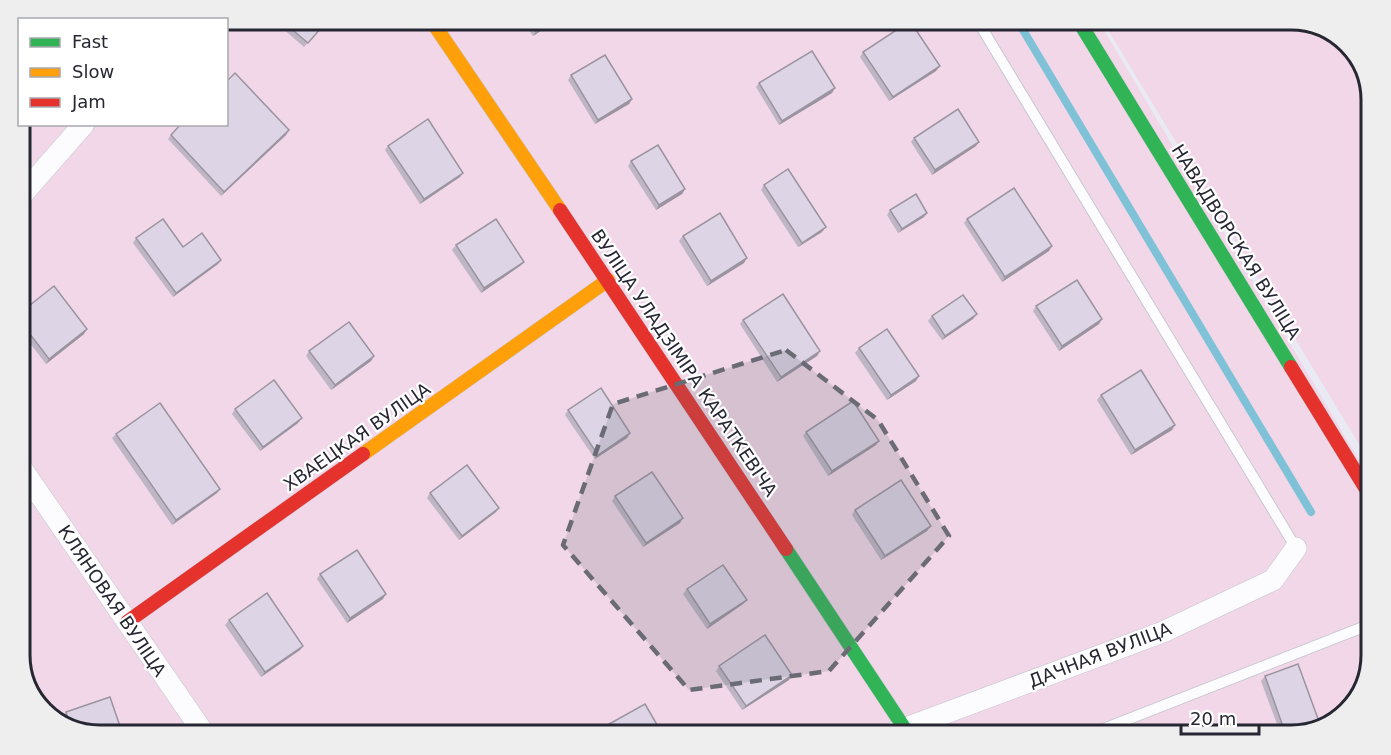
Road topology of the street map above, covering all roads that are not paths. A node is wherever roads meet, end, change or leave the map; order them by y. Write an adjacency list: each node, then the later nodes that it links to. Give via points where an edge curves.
1 (438, 30): 6 (street, ВУЛІЦА УЛАДЗІМІРА КАРАТКЕВІЧА)
2 (983, 30): 9 (lane)
3 (1084, 30): 8 (street, НАВАДВОРСКАЯ ВУЛІЦА)
4 (82, 126): 5 (street)
5 (30, 186)
6 (608, 280): 10 (street, ХВАЕЦКАЯ ВУЛІЦА); 13 (street, ВУЛІЦА УЛАДЗІМІРА КАРАТКЕВІЧА)
7 (30, 481): 10 (street, КЛЯНОВАЯ ВУЛІЦА)
8 (1361, 481)
9 (1296, 548): 14 (street, ДАЧНАЯ ВУЛІЦА, via 1273,580 1163,632)
10 (127, 622): 12 (street, КЛЯНОВАЯ ВУЛІЦА)
11 (1361, 628): 15 (lane)
12 (198, 725)
13 (892, 725)
14 (915, 725)
15 (1113, 725)

